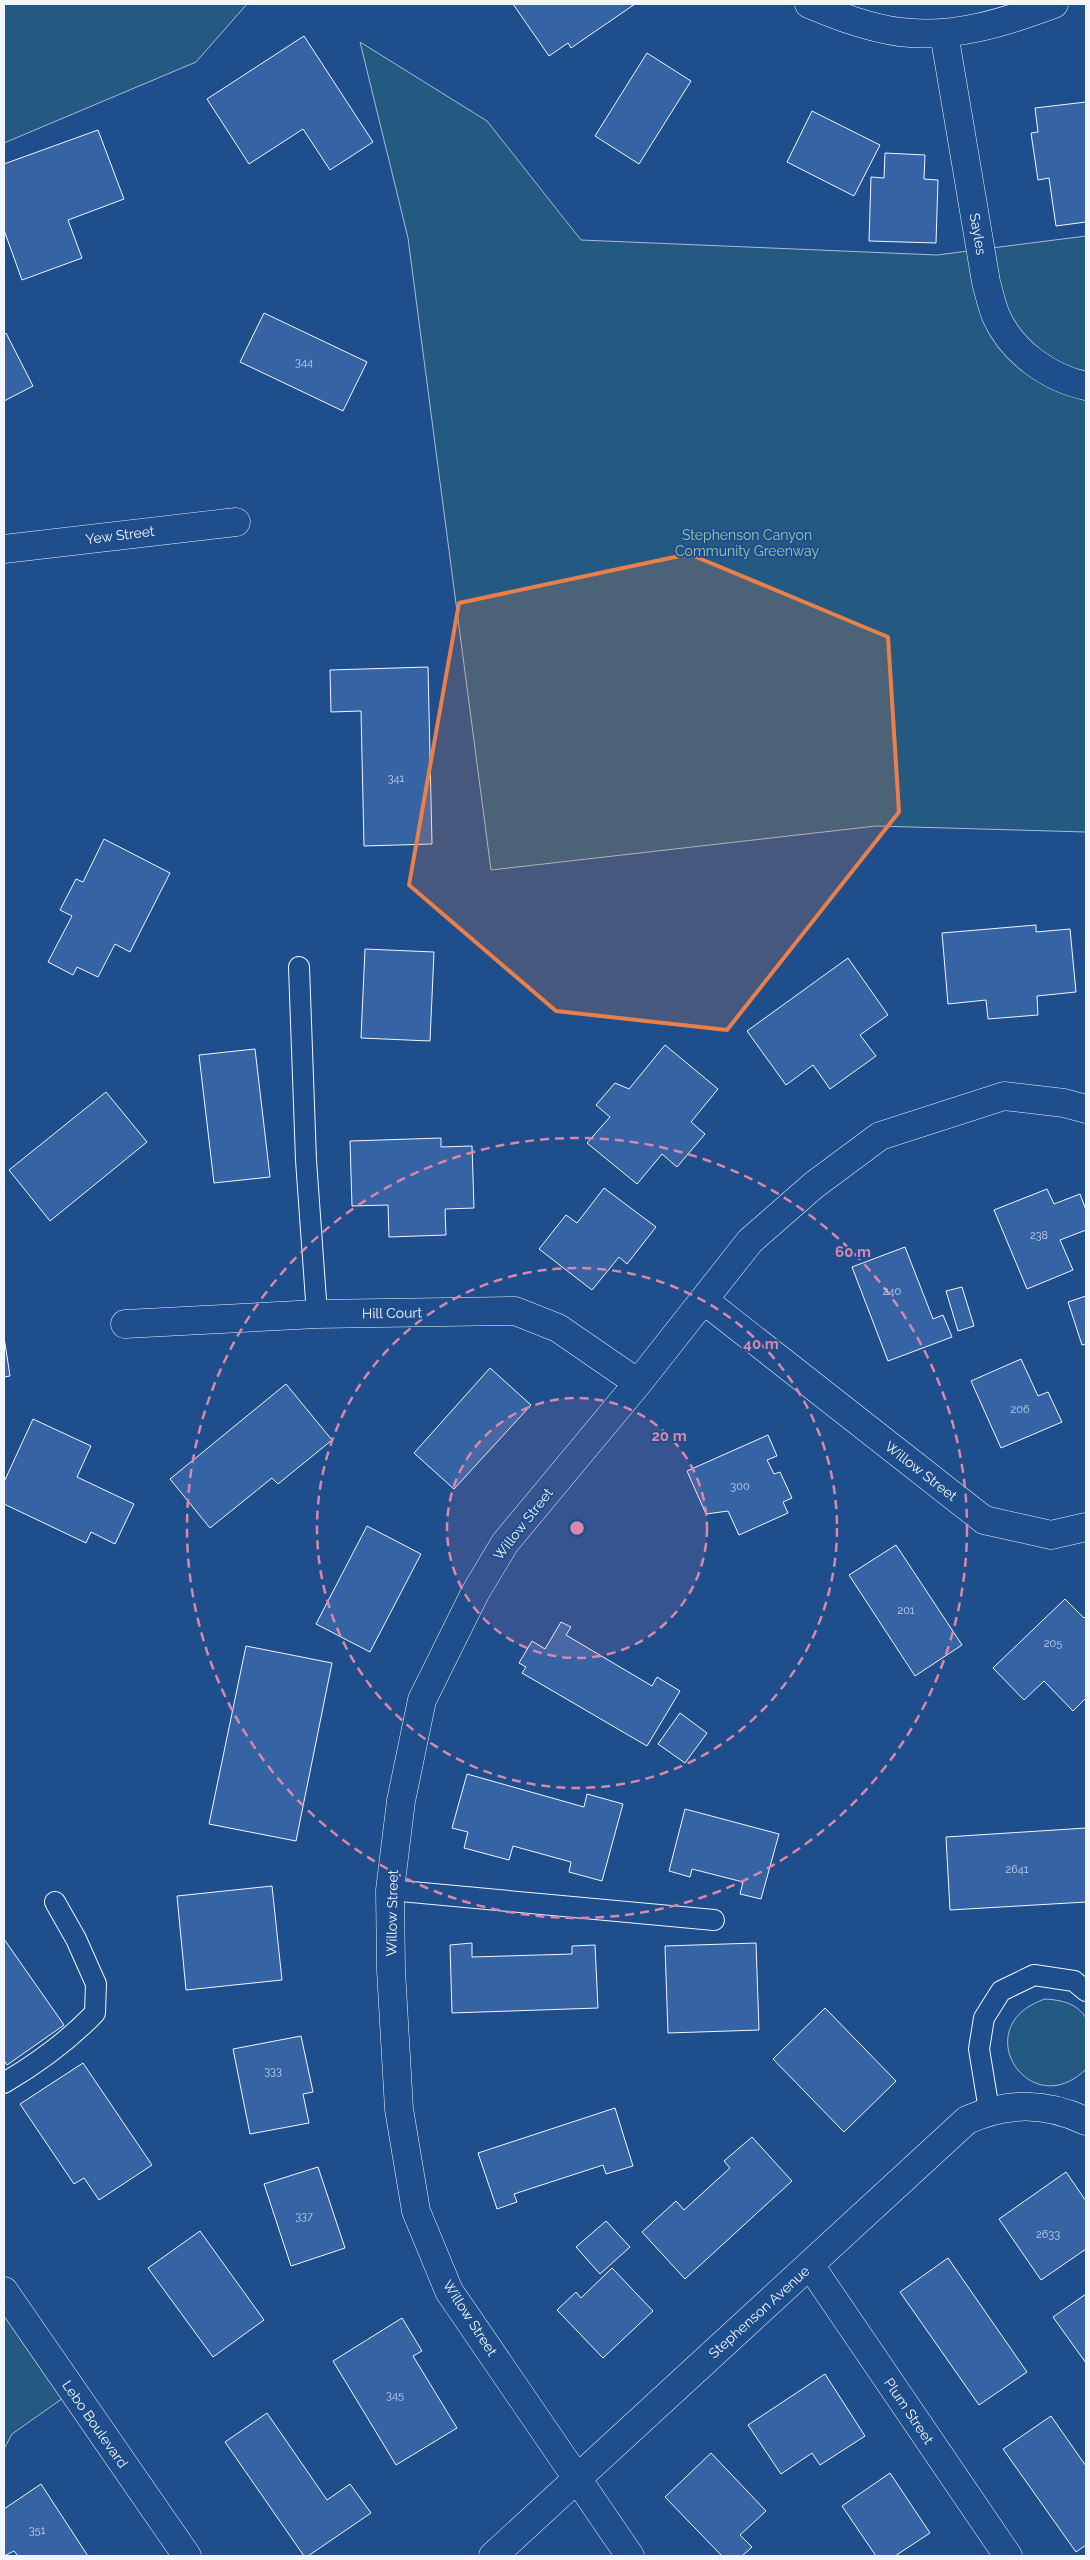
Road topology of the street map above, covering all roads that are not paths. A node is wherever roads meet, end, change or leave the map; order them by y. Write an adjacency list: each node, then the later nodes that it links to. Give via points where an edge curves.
1 (809, 4): 3 (street, via 849,20 901,32)
2 (1054, 4): 3 (street, via 1006,22)
3 (944, 33): 4 (street, Sayles, via 986,282 996,317 1020,353 1067,382)
4 (1086, 386)
5 (236, 522): 6 (street, Yew Street)
6 (4, 548)
7 (299, 967): 10 (lane, via 306,1160)
8 (1086, 1109): 9 (street, Willow Street, via 1064,1102 1004,1096 880,1136 814,1185 750,1241)
9 (705, 1302): 12 (street, Willow Street); 13 (street, Willow Street, via 984,1520 1052,1535)
10 (317, 1314): 11 (street, Hill Court); 12 (street, Hill Court, via 515,1311 558,1328)
11 (125, 1324)
12 (638, 1383): 14 (street, Willow Street, via 505,1543 475,1593 422,1700 400,1801)
13 (1086, 1527)
14 (390, 1890): 16 (lane); 23 (street, Willow Street, via 391,1970 400,2109 416,2210 449,2291)
15 (55, 1902): 18 (lane, via 96,1984 95,2014 67,2040)
16 (714, 1920)
17 (1086, 1991): 19 (lane, via 1074,1981 1034,1975 1001,1991 984,2018 979,2049)
18 (4, 2083)
19 (989, 2110): 20 (street, Stephenson Avenue, via 1043,2107); 21 (street, Stephenson Avenue, via 966,2120)
20 (1086, 2121)
21 (810, 2265): 23 (street, Stephenson Avenue); 27 (street, Plum Street)
22 (4, 2291): 24 (street, Lebo Boulevard)
23 (577, 2477): 25 (street, Stephenson Avenue); 26 (street, Willow Street)
24 (187, 2556)
25 (493, 2556)
26 (630, 2556)
27 (1008, 2556)

